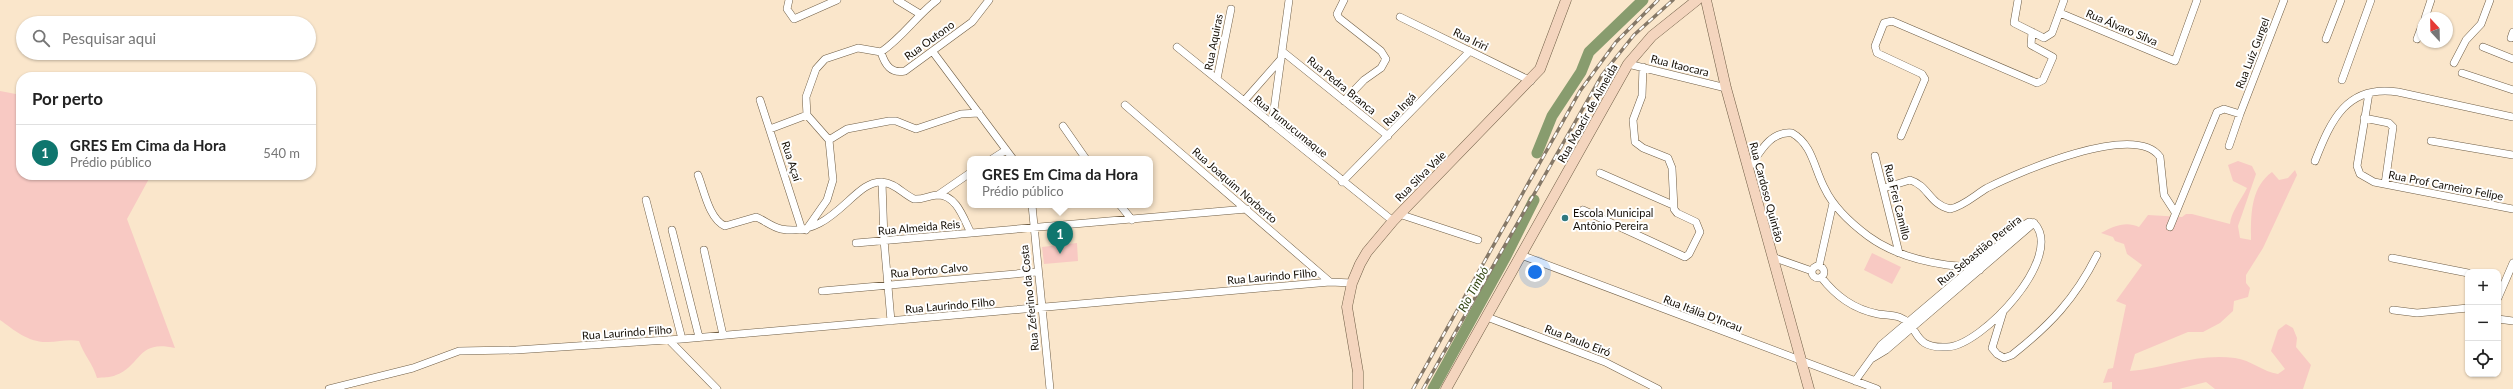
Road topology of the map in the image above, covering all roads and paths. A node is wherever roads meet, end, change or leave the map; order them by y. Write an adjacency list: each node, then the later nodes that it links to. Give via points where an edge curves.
1 (789, 0): 2 (street, via 787,9 794,18)
2 (837, 0)
3 (897, 0): 22 (street)
4 (937, 0): 22 (street)
5 (989, 0): 30 (street, Rua Outono, via 972,22)
6 (1289, 0): 31 (street)
7 (1344, 0): 45 (street, via 1338,11 1338,18 1381,51 1386,63 1364,80)
8 (1566, 0): 39 (street, Rua Silva Vale, via 1546,58)
9 (1697, 0): 34 (street, Rua Moacir de Almeida, via 1652,36)
10 (1706, 0): 40 (street, Rua Cardoso Quintão)
11 (2018, 0): 24 (street, via 2014,23)
12 (2064, 0): 21 (street)
13 (2197, 0): 21 (street, Rua Álvaro Silva, via 2175,61)
14 (2284, 0): 48 (street, Rua Luíz Gurgel)
15 (2341, 0): 25 (street)
16 (2371, 0): 38 (street)
17 (2431, 0): 20 (street)
18 (2490, 0): 33 (street, via 2481,24 2466,40)
19 (1231, 9): 37 (street, Rua Aquiras)
20 (2427, 12)
21 (2060, 13): 24 (street, via 2052,33 2044,38)
22 (920, 14): 29 (street, via 900,38)
23 (1400, 17): 28 (street, Rua Iriri)
24 (2032, 32): 56 (street, via 2032,45 2053,57 2043,80 2037,83 1892,21 1884,23 1875,46 1876,53 1922,74 1925,79)
25 (2326, 39)
26 (1177, 47): 37 (street, Rua Tumucumaque)
27 (2483, 47): 32 (street)
28 (1470, 51): 39 (street, Rua Iriri); 55 (street, Rua Ingá)
29 (881, 52): 30 (street, Rua Outono, via 889,69 900,72 911,68); 49 (street, via 858,48 825,59 819,64 806,97)
30 (933, 52): 47 (street)
31 (1282, 55): 44 (street); 45 (street, Rua Pedra Branca); 52 (street)
32 (2513, 59)
33 (2454, 63)
34 (1628, 64): 35 (street, Rua Itaocara); 97 (street, Rua Moacir de Almeida)
35 (1643, 67): 40 (street, Rua Itaocara); 78 (street, via 1642,96 1633,120 1634,139 1638,146 1670,160)
36 (2462, 73): 41 (street)
37 (1217, 79): 44 (street, Rua Tumucumaque)
38 (2342, 80)
39 (1531, 81): 85 (street, Rua Silva Vale)
40 (1726, 88): 67 (street, Rua Cardoso Quintão)
41 (2513, 90)
42 (2369, 93): 50 (street, via 2388,90); 51 (street); 66 (street, via 2353,100 2338,113 2331,122)
43 (760, 100): 54 (street, Rua Açaí)
44 (1244, 101): 52 (street, Rua Tumucumaque)
45 (1344, 101): 55 (street, Rua Pedra Branca)
46 (1125, 106): 81 (street, Rua Joaquim Norberto)
47 (979, 113): 57 (street, via 961,114 916,129 889,121 848,129); 60 (street)
48 (2240, 114): 59 (street, Rua Luíz Gurgel); 84 (street, via 2224,109 2217,112)
49 (807, 115): 54 (street); 57 (street)
50 (2513, 117)
51 (2364, 118): 73 (street, Rua Prof Carneiro Felipe, via 2357,166 2360,174 2374,182); 73 (street, via 2389,123 2393,127)
52 (1272, 124): 72 (street, Rua Tumucumaque)
53 (1063, 126): 64 (street)
54 (770, 129): 90 (street, Rua Açaí)
55 (1388, 136): 72 (street, Rua Ingá)
56 (1901, 136)
57 (829, 140): 90 (street, via 833,167 832,191)
58 (2431, 141): 61 (street)
59 (2229, 146)
60 (1006, 150): 62 (street); 63 (street)
61 (2513, 154)
62 (997, 156)
63 (1011, 156)
64 (1084, 156)
65 (1875, 156): 74 (street, Rua Frei Camillo)
66 (2316, 161)
67 (1749, 168): 77 (street, via 1772,138 1779,134 1792,133 1801,139 1808,149); 99 (street, Rua Cardoso Quintão)
68 (1600, 173): 78 (street)
69 (698, 175): 90 (street, via 710,207 721,224 730,226 756,218 781,229)
70 (967, 175): 75 (street)
71 (882, 182): 75 (street, via 914,199); 90 (street, via 866,187 845,206 815,226); 92 (street)
72 (1342, 182): 85 (street, Rua Tumucumaque)
73 (2385, 184): 82 (street, Rua Prof Carneiro Felipe)
74 (1884, 188): 84 (street, via 1910,180 1924,189 1938,205 1950,209 1961,206 1987,188 2014,175 2051,161 2102,147 2126,144 2157,152 2164,195); 96 (street, Rua Frei Camillo)
75 (938, 194): 91 (street, via 945,195 956,205)
76 (646, 200): 126 (street)
77 (1833, 203): 96 (street, via 1868,236); 102 (street)
78 (1673, 205): 83 (street, via 1677,213 1696,222 1699,227 1700,232 1685,257)
79 (1032, 208): 88 (street, Rua Zeferino da Costa)
80 (1122, 208): 86 (street)
81 (1247, 209): 86 (street, Rua Almeida Reis); 110 (street, Rua Joaquim Norberto)
82 (2513, 209)
83 (1583, 210)
84 (2175, 212): 87 (street)
85 (1396, 218): 93 (street, Rua Tumucumaque); 111 (street, Rua Silva Vale, via 1367,252)
86 (1132, 220): 88 (street, Rua Almeida Reis)
87 (2170, 227)
88 (1033, 228): 91 (street, Rua Almeida Reis); 105 (street, Rua Zeferino da Costa)
89 (672, 230): 125 (street)
90 (804, 230)
91 (971, 233): 92 (street, Rua Almeida Reis)
92 (884, 240): 94 (street, Rua Almeida Reis); 112 (street)
93 (1478, 240)
94 (856, 243)
95 (704, 250): 124 (street)
96 (1899, 253): 103 (street, via 1934,263)
97 (1521, 255): 119 (street, Rua Moacir de Almeida); 128 (street, Rua Itália D'Incau)
98 (2097, 255): 117 (street, via 2080,287 2055,319 2012,356 2004,358 1996,354 1992,348)
99 (1772, 257): 104 (street); 128 (street, Rua Cardoso Quintão)
100 (2392, 258): 106 (street)
101 (2513, 264): 109 (street)
102 (1819, 266): 104 (street, via 1814,267); 107 (street, via 1823,271)
103 (1976, 268): 117 (street, Rua Sebastião Pereira, via 2025,223 2034,223 2040,237 2039,258 2031,275); 123 (street, Rua Sebastião Pereira)
104 (1812, 271): 107 (street, via 1814,277)
105 (1037, 272): 112 (street, Rua Porto Calvo); 115 (street, Rua Zeferino da Costa)
106 (2465, 272)
107 (1821, 276): 123 (street, via 1828,286 1853,306 1864,311 1898,317)
108 (2501, 278): 109 (street)
109 (2506, 279): 114 (street)
110 (1330, 282): 111 (street, Rua Laurindo Filho); 115 (street, Rua Laurindo Filho)
111 (1352, 283): 133 (street, Rua Silva Vale, via 1347,318 1358,372)
112 (888, 284): 113 (street, Rua Porto Calvo); 122 (street)
113 (822, 291)
114 (2501, 291)
115 (1041, 308): 122 (street, Rua Laurindo Filho); 132 (street, Rua Zeferino da Costa)
116 (2465, 308): 118 (street, via 2417,313)
117 (2004, 309): 123 (street, via 1979,334 1949,348 1927,345 1920,341)
118 (2394, 310)
119 (1487, 317): 134 (street, Rua Moacir de Almeida); 135 (street, Rua Paulo Eiró, via 1605,362)
120 (2501, 319): 121 (street)
121 (2513, 320)
122 (891, 321): 124 (street, Rua Laurindo Filho)
123 (1909, 326): 129 (street, Rua Sebastião Pereira, via 1876,350)
124 (723, 335): 125 (street, Rua Laurindo Filho)
125 (699, 337): 126 (street, Rua Laurindo Filho)
126 (682, 338): 127 (street, Rua Laurindo Filho)
127 (669, 340): 130 (street, Rua Laurindo Filho, via 459,351 414,368); 131 (street)
128 (1800, 362): 129 (street, Rua Itália D'Incau); 136 (street, Rua Cardoso Quintão)
129 (1855, 381): 137 (street, Rua Itália D'Incau)
130 (329, 389)
131 (717, 389)
132 (1050, 389)
133 (1358, 389)
134 (1446, 389)
135 (1658, 389)
136 (1809, 389)
137 (1877, 389)

